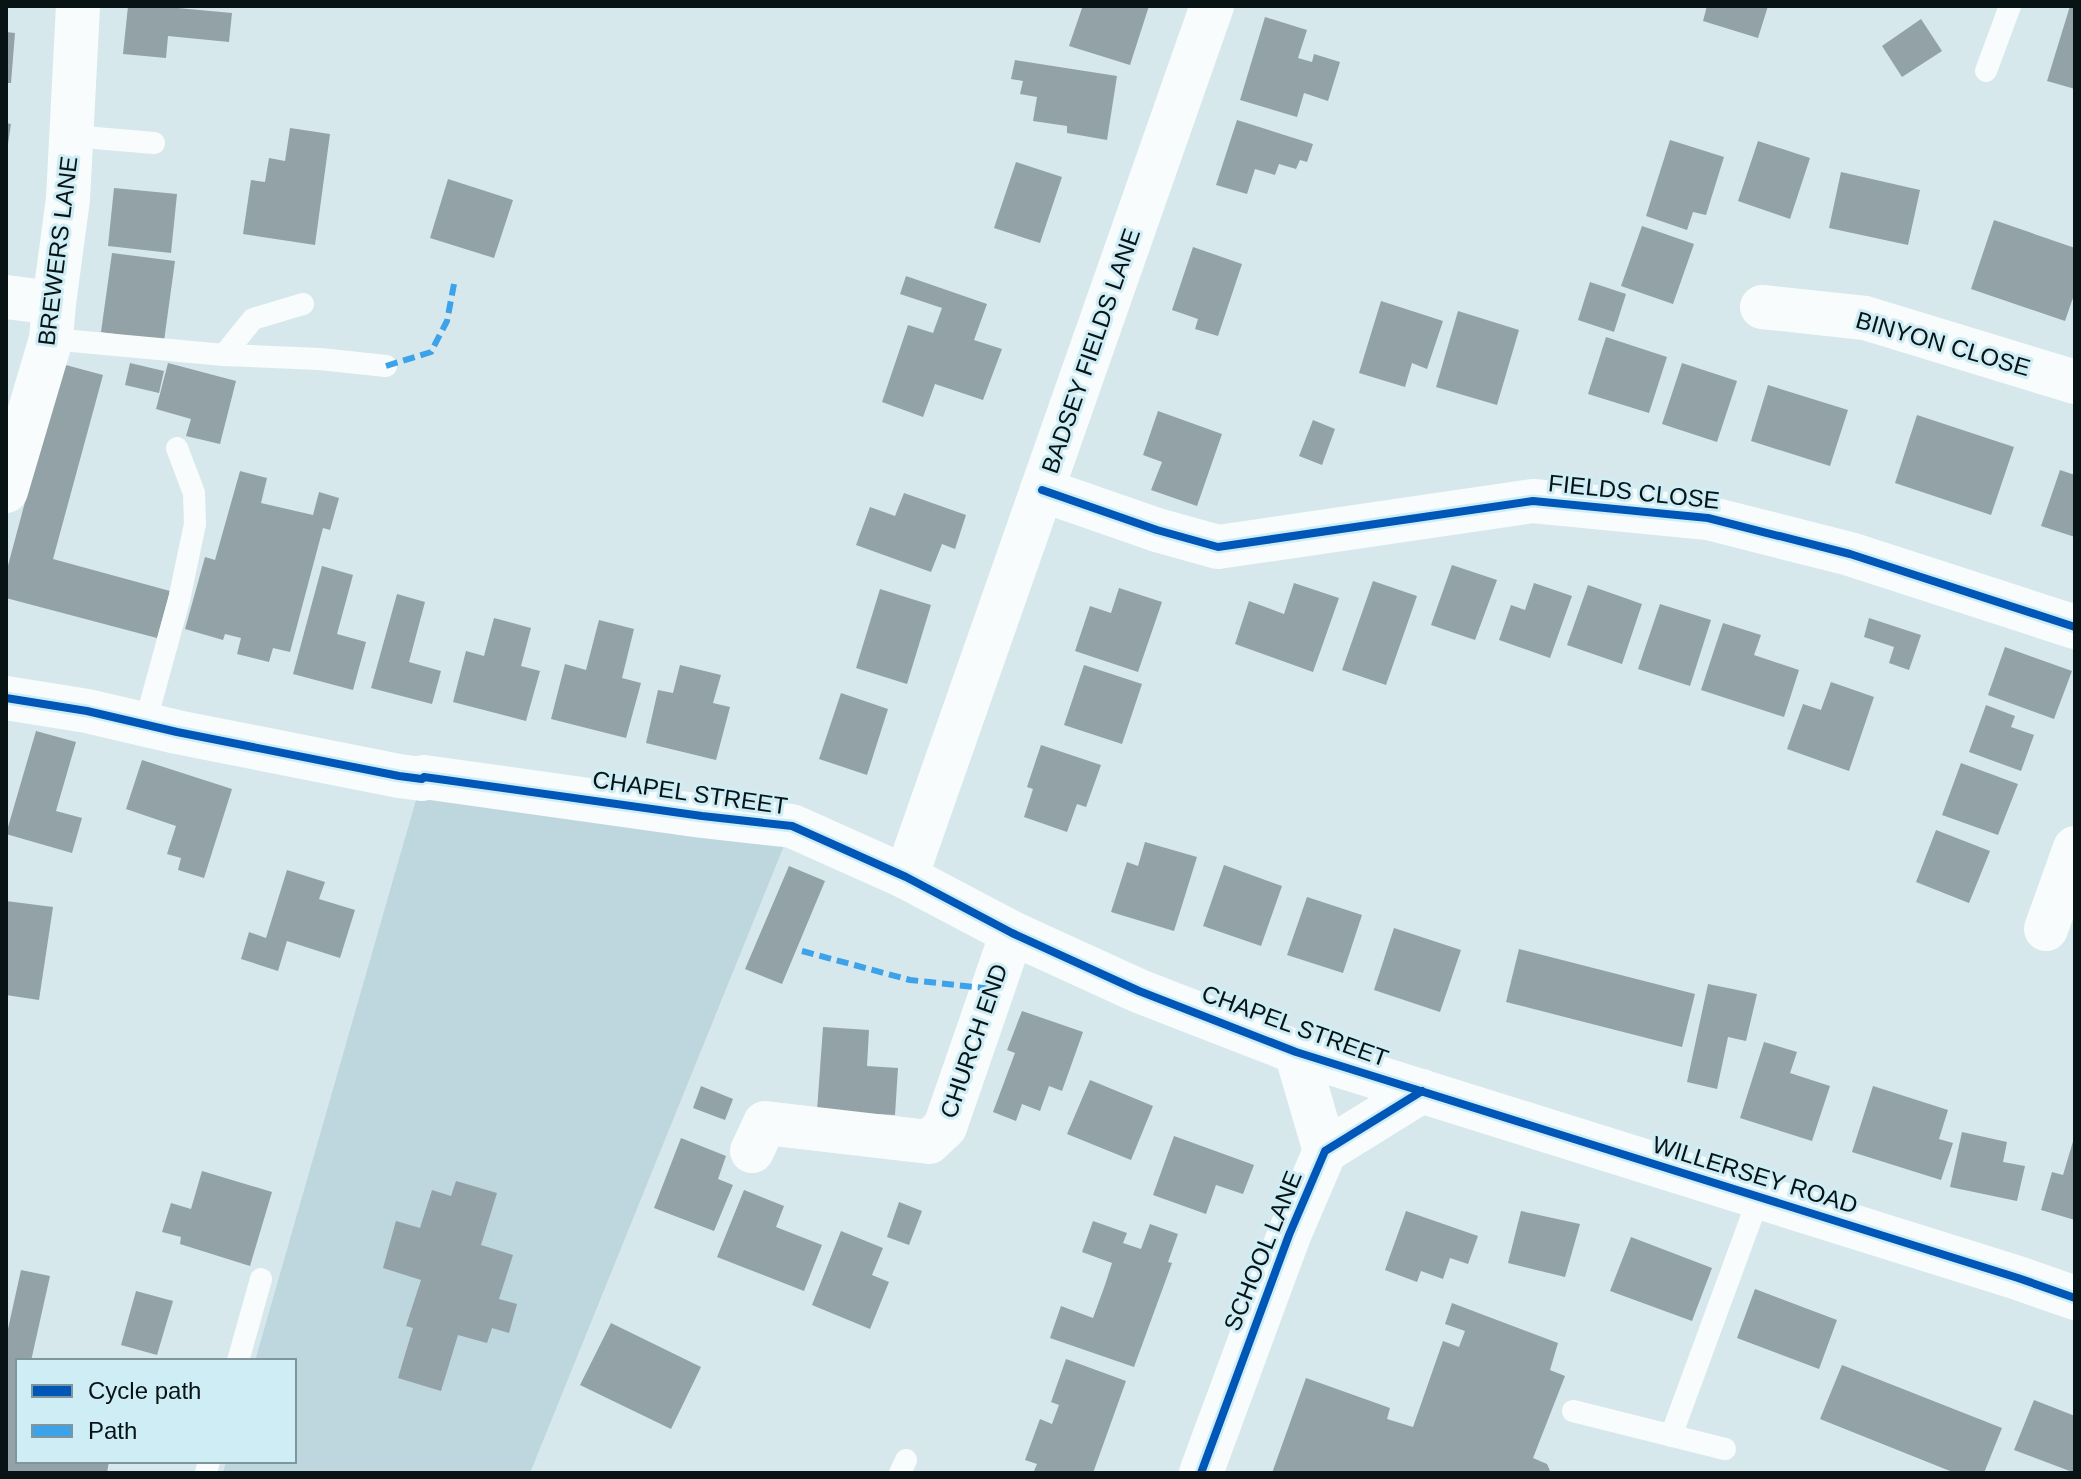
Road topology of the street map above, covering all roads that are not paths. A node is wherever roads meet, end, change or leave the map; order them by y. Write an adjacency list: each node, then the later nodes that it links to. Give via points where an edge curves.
1 (78, 6): 5 (street, BREWERS LANE)
2 (1212, 6): 16 (street, BADSEY FIELDS LANE)
3 (2010, 6): 4 (lane)
4 (1986, 71)
5 (72, 136): 6 (lane); 10 (street, BREWERS LANE)
6 (154, 143)
7 (6, 297): 10 (street)
8 (303, 304): 11 (lane, via 253,319)
9 (1762, 307): 13 (street, BINYON CLOSE, via 1865,318)
10 (52, 321): 11 (lane); 15 (street, BREWERS LANE)
11 (224, 355): 12 (lane)
12 (386, 366)
13 (2075, 382)
14 (177, 448): 19 (lane, via 194,493 195,524)
15 (8, 476)
16 (1042, 490): 17 (street, FIELDS CLOSE, via 1218,547 1533,501 1708,518 1850,554); 21 (street, BADSEY FIELDS LANE)
17 (2075, 627)
18 (6, 698): 19 (street, CHAPEL STREET)
19 (145, 724): 21 (street, CHAPEL STREET, via 399,776 792,826)
20 (2075, 848): 22 (street)
21 (906, 877): 23 (street, CHAPEL STREET)
22 (2046, 929)
23 (1012, 933): 24 (street, CHAPEL STREET, via 1139,991); 26 (street, CHURCH END, via 945,1127 929,1142 765,1123)
24 (1296, 1052): 25 (street, CHAPEL STREET); 27 (street, SCHOOL LANE)
25 (1422, 1091): 27 (street, SCHOOL LANE); 28 (street, WILLERSEY ROAD)
26 (752, 1151)
27 (1325, 1151): 35 (street, SCHOOL LANE)
28 (1759, 1197): 30 (street, WILLERSEY ROAD); 33 (lane)
29 (261, 1279): 31 (lane)
30 (2075, 1298)
31 (239, 1359)
32 (1573, 1411): 33 (lane)
33 (1671, 1436): 34 (lane)
34 (1725, 1449)
35 (1201, 1473)

